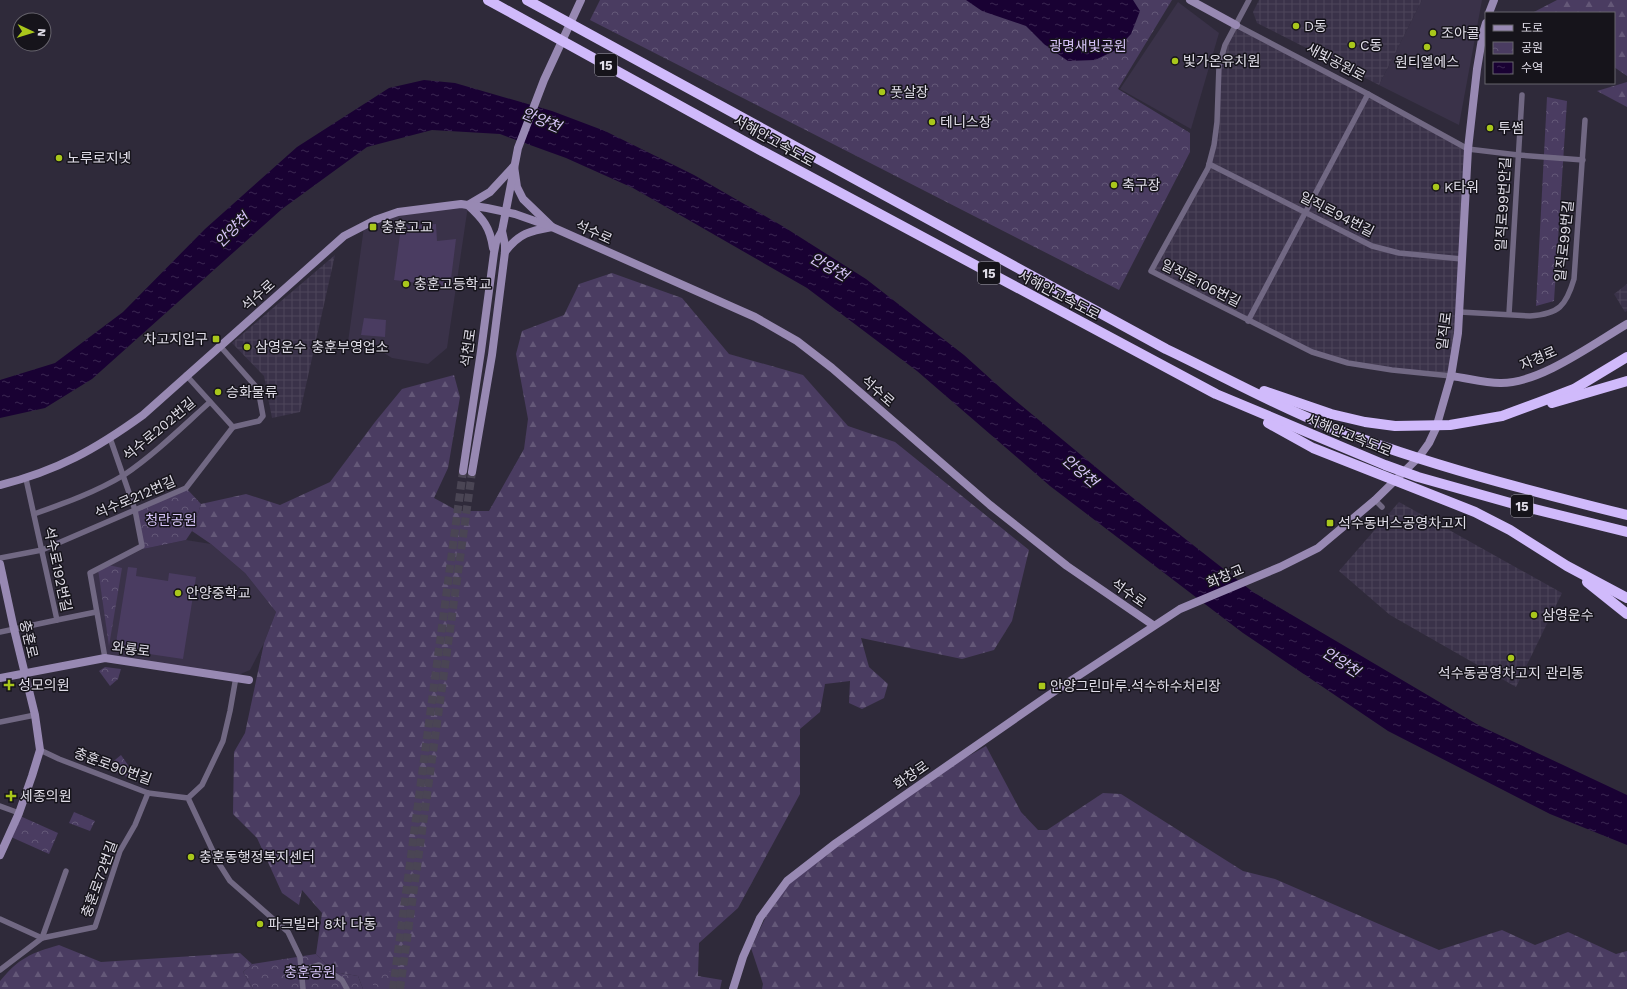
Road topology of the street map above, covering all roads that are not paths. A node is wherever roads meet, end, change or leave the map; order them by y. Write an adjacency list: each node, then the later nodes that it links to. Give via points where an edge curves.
1 (488, 0): 40 (highway, 서해안고속도로 / 15, via 723,130 1216,394)
2 (527, 0): 33 (highway, 서해안고속도로 / 15, via 1166,349)
3 (581, 0): 17 (street, 석천로, via 544,80 518,148)
4 (1190, 0): 8 (street, 새빛공원로)
5 (1248, 0): 8 (street, 일직로106번길)
6 (1494, 0): 7 (street)
7 (1489, 12)
8 (1236, 25): 10 (street, 새빛공원로); 16 (street, 일직로106번길, via 1225,45 1219,66 1217,122)
9 (1485, 26): 13 (street, 일직로, via 1477,69)
10 (1368, 94): 13 (street, 새빛공원로); 20 (street)
11 (1522, 95): 14 (street, 일직로99번안길)
12 (1585, 120): 15 (street, 일직로99번길)
13 (1468, 149): 14 (street); 25 (street, 일직로)
14 (1518, 155): 15 (street); 27 (street, 일직로99번안길)
15 (1583, 160): 27 (street, 일직로99번길, via 1574,279 1570,292 1562,306 1553,311 1535,315)
16 (1209, 164): 20 (street, 일직로94번길); 28 (street, 일직로106번길, via 1151,271)
17 (514, 166): 18 (street, via 490,192); 19 (street, 석천로); 21 (street, via 517,187 523,198)
18 (468, 205): 19 (street, 석수로); 23 (street, via 490,230); 30 (street, 석수로, via 398,212 375,220 344,236)
19 (506, 212): 21 (street, 석수로); 22 (street, 석천로)
20 (1306, 212): 25 (street, 일직로94번길, via 1372,246 1399,253); 28 (street)
21 (552, 227): 24 (street, via 531,230 523,234); 59 (street, 석수로, via 755,317 797,341 832,368 990,505 1067,566)
22 (502, 231): 23 (street, 석천로); 24 (street, 석천로)
23 (494, 252): 24 (street, 석천로, via 467,471 492,355)
24 (505, 252)
25 (1462, 258): 26 (street, 일직로)
26 (1460, 312): 27 (street, 일직로99번길); 34 (street, 일직로)
27 (1509, 314)
28 (1248, 321): 34 (street, 일직로106번길, via 1312,352 1348,363)
29 (1627, 324): 34 (street, 자경로, via 1527,379 1500,383)
30 (220, 346): 32 (street, 석수로); 38 (street, via 258,389 263,416 260,421)
31 (1627, 357): 37 (highway, via 1574,389)
32 (186, 375): 36 (street); 39 (street, 석수로, via 142,415)
33 (1223, 376): 37 (highway, via 1331,414 1365,422 1395,426 1450,425); 48 (highway, 서해안고속도로 / 15, via 1330,426 1396,452 1519,488)
34 (1451, 376): 44 (street, 일직로, via 1429,443 1419,457)
35 (1627, 381): 37 (highway)
36 (210, 402): 38 (street); 41 (street, 석수로202번길, via 160,448)
37 (1502, 416)
38 (233, 427): 46 (street, 석수로212번길, via 186,488)
39 (110, 438): 41 (street, 석수로202번길); 42 (street, 석수로, via 82,455)
40 (1382, 469): 49 (highway, 서해안고속도로 / 15); 53 (highway, via 1411,487 1503,526)
41 (123, 475): 46 (street, 석수로202번길); 47 (street, 석수로202번길, via 88,494)
42 (26, 479): 43 (street, 석수로); 47 (street, 석수로192번길)
43 (0, 485)
44 (1375, 500): 45 (street); 54 (street, 일직로, via 1318,548)
45 (1382, 507)
46 (135, 510): 50 (street, 석수로212번길); 56 (street, 석수로202번길, via 142,546 90,572)
47 (34, 514): 50 (street, 석수로192번길)
48 (1627, 515)
49 (1627, 532)
50 (42, 550): 51 (street, 석수로212번길); 58 (street, 석수로192번길)
51 (0, 558)
52 (0, 564): 60 (street, 충훈로)
53 (1567, 566): 55 (highway); 57 (highway)
54 (1280, 567): 59 (street, 화창교, via 1180,609)
55 (1627, 598)
56 (96, 612): 58 (street); 62 (street, 석수로202번길)
57 (1627, 614)
58 (57, 620): 60 (street, 석수로192번길)
59 (1154, 625): 82 (street, 화창로, via 836,843 787,881 760,918 743,957)
60 (14, 629): 61 (street, 석수로192번길); 63 (street, 충훈로)
61 (0, 632)
62 (105, 658): 63 (street, 와룡로); 64 (street, 와룡로)
63 (24, 673): 65 (street, 와룡로); 67 (street, 충훈로)
64 (236, 677): 66 (street, 와룡로); 71 (street, via 223,741 202,785)
65 (0, 678)
66 (248, 680)
67 (35, 715): 68 (street); 69 (street, 충훈로)
68 (0, 722)
69 (40, 750): 70 (street, 충훈로90번길); 73 (street, 충훈로)
70 (148, 793): 71 (street, 충훈로90번길); 77 (street, 충훈로72번길, via 135,825 120,851 95,927)
71 (188, 798): 79 (street, via 218,862 230,881 288,932 300,957)
72 (0, 806): 73 (street)
73 (19, 813): 74 (street, 충훈로)
74 (0, 855)
75 (66, 871): 77 (street)
76 (0, 919): 77 (street)
77 (42, 938): 78 (street)
78 (0, 970)
79 (302, 970): 80 (street); 81 (street, via 319,965 342,980)
80 (303, 989)
81 (347, 989)
82 (733, 989)

